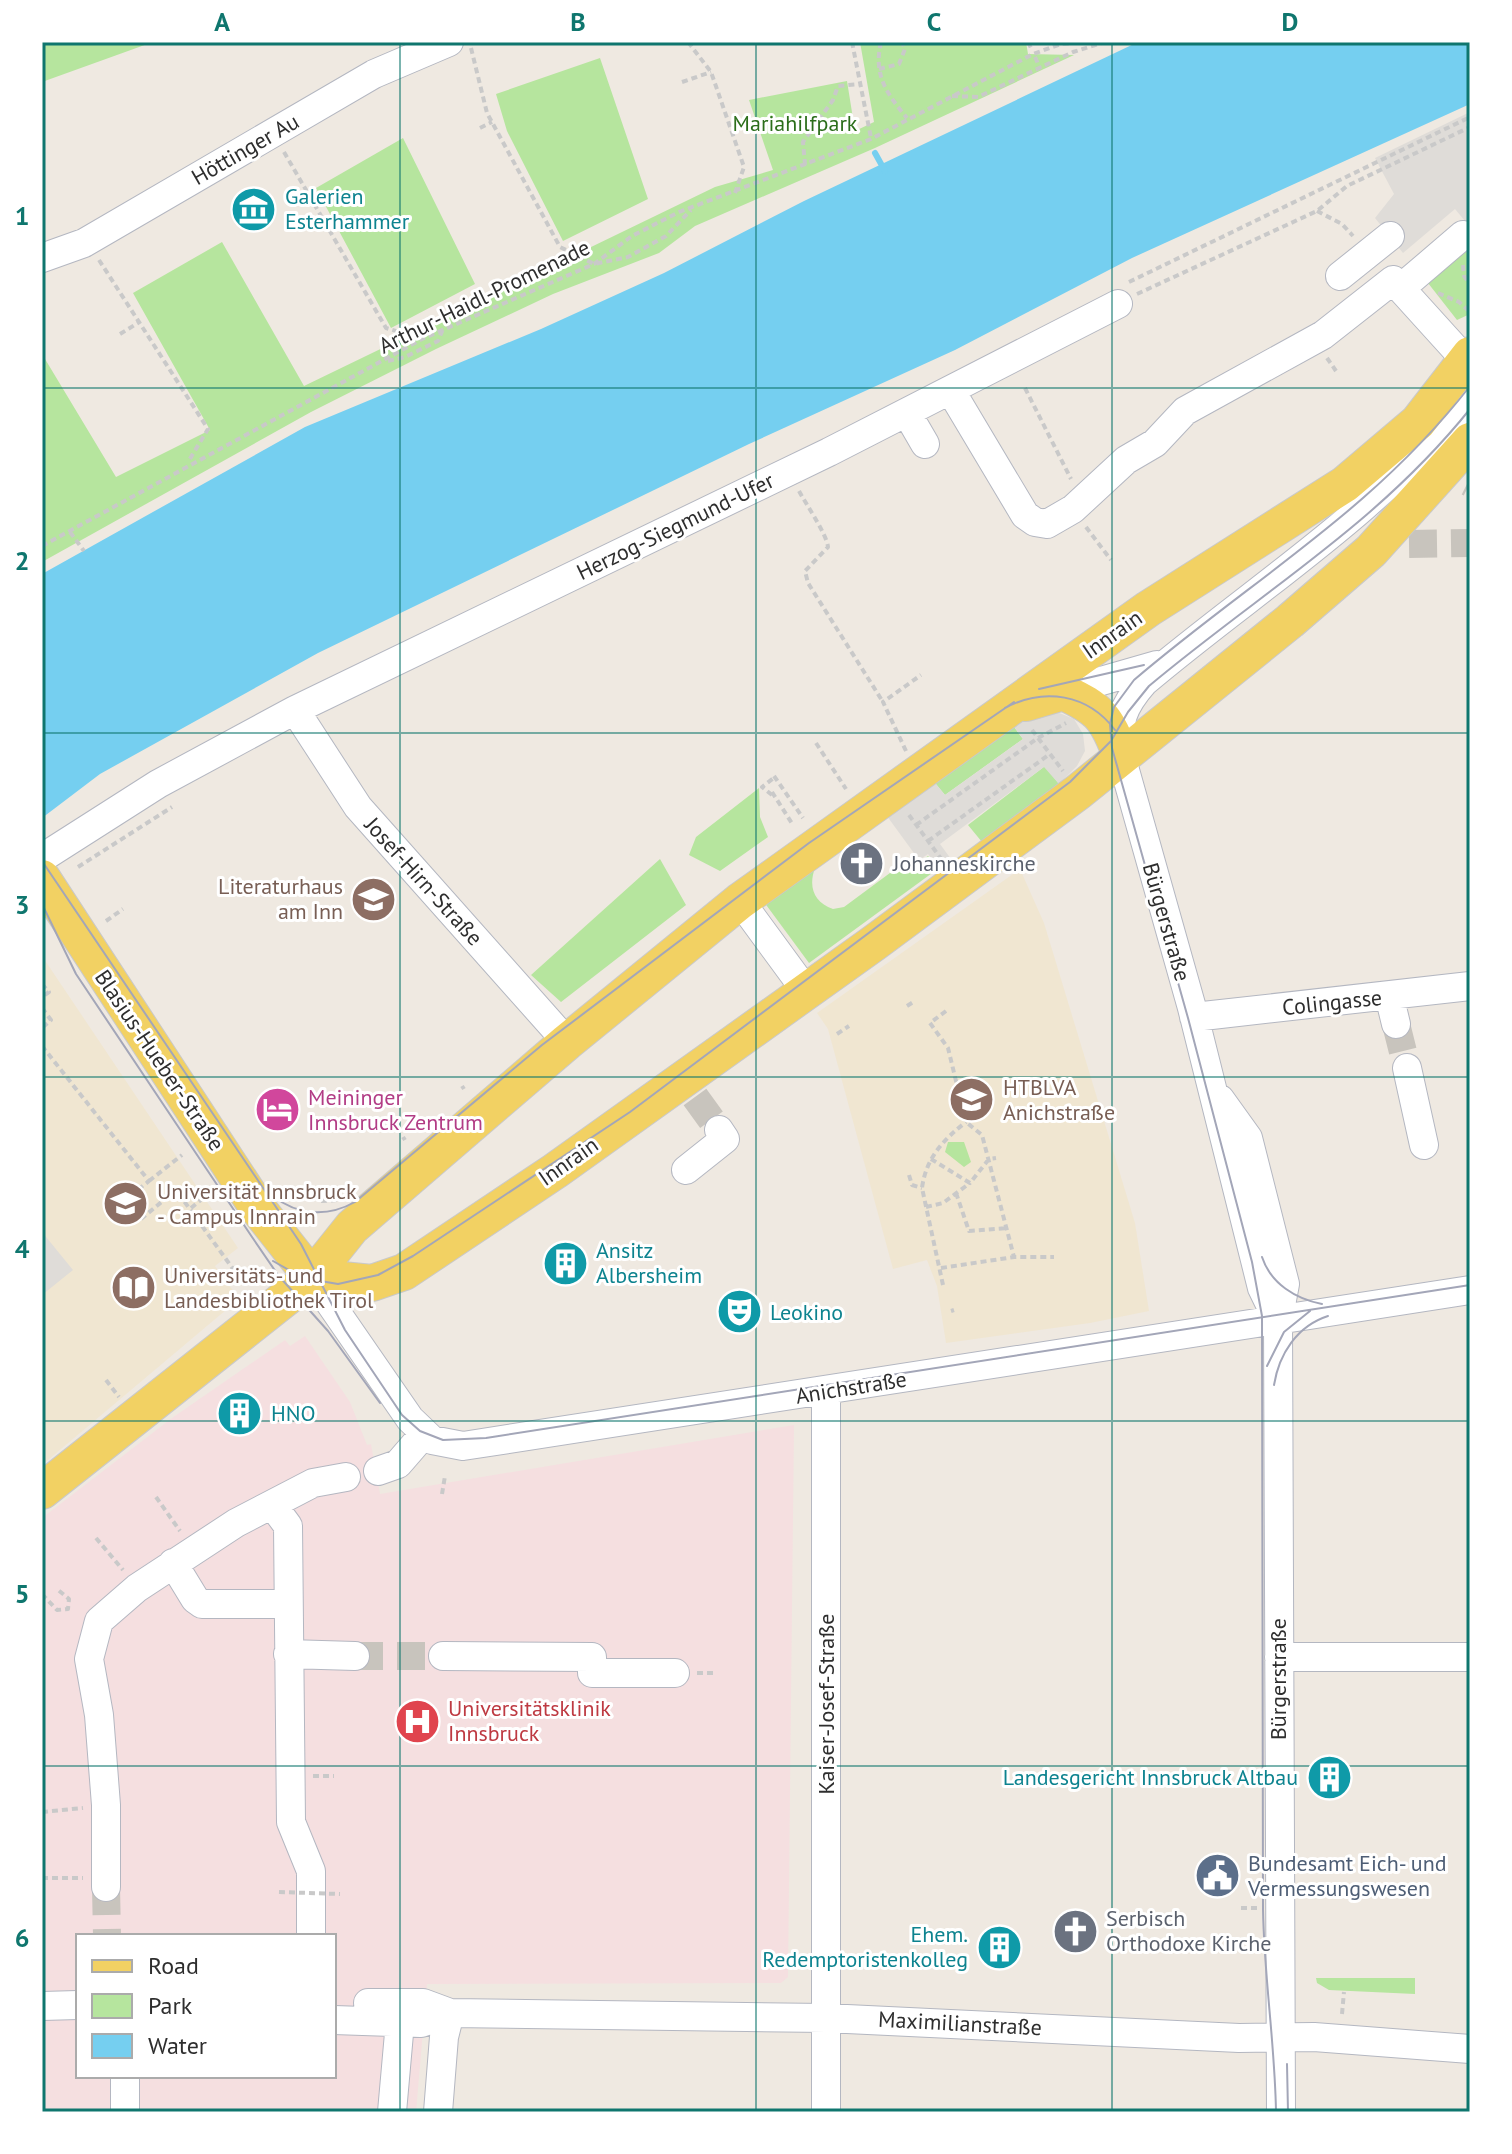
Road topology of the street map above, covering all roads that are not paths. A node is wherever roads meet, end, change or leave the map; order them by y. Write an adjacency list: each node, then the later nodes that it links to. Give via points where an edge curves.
1 (449, 42): 4 (street, Höttinger Au, via 374,74 87,241)
2 (1390, 236): 5 (street)
3 (1466, 246): 6 (street)
4 (42, 258)
5 (1340, 276)
6 (1397, 284): 8 (street); 9 (street, via 1323,335 1185,411 1155,443 1047,524 1029,519)
7 (1118, 304): 9 (street, Herzog-Siegmund-Ufer)
8 (1469, 360): 16 (main road, Innrain, via 1418,422 1345,484 1148,609)
9 (951, 391): 11 (street, Herzog-Siegmund-Ufer)
10 (1470, 397): 14 (street, Bürgerstraße, via 1356,517)
11 (907, 413): 13 (street); 17 (street, Herzog-Siegmund-Ufer)
12 (1470, 441): 18 (main road, Innrain, via 1397,540 1318,611)
13 (925, 444)
14 (1169, 661): 15 (street); 18 (street, Bürgerstraße, via 1126,702)
15 (1068, 705): 16 (main road); 18 (main road, via 1092,705 1110,726)
16 (1015, 706): 21 (main road, Innrain)
17 (295, 710): 19 (street, Herzog-Siegmund-Ufer, via 158,784); 27 (street, Josef-Hirn-Straße, via 358,807)
18 (1121, 756): 23 (main road, Innrain); 25 (street, Bürgerstraße)
19 (42, 858)
20 (42, 878): 32 (main road, Blasius-Hueber-Straße, via 259,1210)
21 (740, 901): 23 (street); 27 (main road, Innrain)
22 (1470, 986): 24 (street, Colingasse)
23 (806, 991): 32 (main road, Innrain, via 688,1088 404,1272 372,1283)
24 (1389, 995): 25 (street, Colingasse); 26 (street)
25 (1194, 1017): 34 (street, Bürgerstraße, via 1262,1288)
26 (1396, 1024)
27 (567, 1042): 32 (main road, Innrain, via 345,1233)
28 (1407, 1068): 30 (street)
29 (719, 1130): 31 (street, via 725,1139)
30 (1424, 1145)
31 (686, 1170)
32 (312, 1277): 36 (street); 39 (main road, Innrain)
33 (1470, 1290): 34 (street, Anichstraße)
34 (1278, 1321): 35 (street, Anichstraße); 46 (street, Bürgerstraße)
35 (826, 1391): 36 (street, Anichstraße, via 473,1445 442,1444); 55 (street, Kaiser-Josef-Straße)
36 (424, 1434): 37 (street, via 398,1464)
37 (378, 1471)
38 (346, 1477): 40 (street, via 313,1483)
39 (42, 1491)
40 (274, 1507): 41 (street); 42 (street, via 288,1526)
41 (183, 1556): 42 (street, via 195,1599 202,1604); 49 (street, via 105,1614 90,1647 106,1805)
42 (288, 1604): 43 (street)
43 (288, 1654): 44 (street); 50 (street, via 291,1822 311,1871)
44 (355, 1656)
45 (443, 1656): 48 (street, via 592,1657 592,1673)
46 (1279, 1657): 47 (street); 58 (street, Bürgerstraße)
47 (1470, 1657)
48 (675, 1673)
49 (94, 1883)
50 (311, 1934)
51 (336, 2002): 54 (street, via 423,2003)
52 (76, 2005): 53 (street)
53 (42, 2006)
54 (450, 2013): 55 (street, Maximilianstraße); 57 (street, via 421,2023); 63 (street)
55 (826, 2018): 58 (street, Maximilianstraße); 64 (street, Kaiser-Josef-Straße)
56 (336, 2020): 57 (street)
57 (400, 2022): 62 (street)
58 (1281, 2038): 59 (street, Maximilianstraße); 65 (street, Bürgerstraße)
59 (1470, 2049)
60 (125, 2078): 61 (street)
61 (125, 2112)
62 (392, 2112)
63 (438, 2112)
64 (826, 2112)
65 (1281, 2112)

